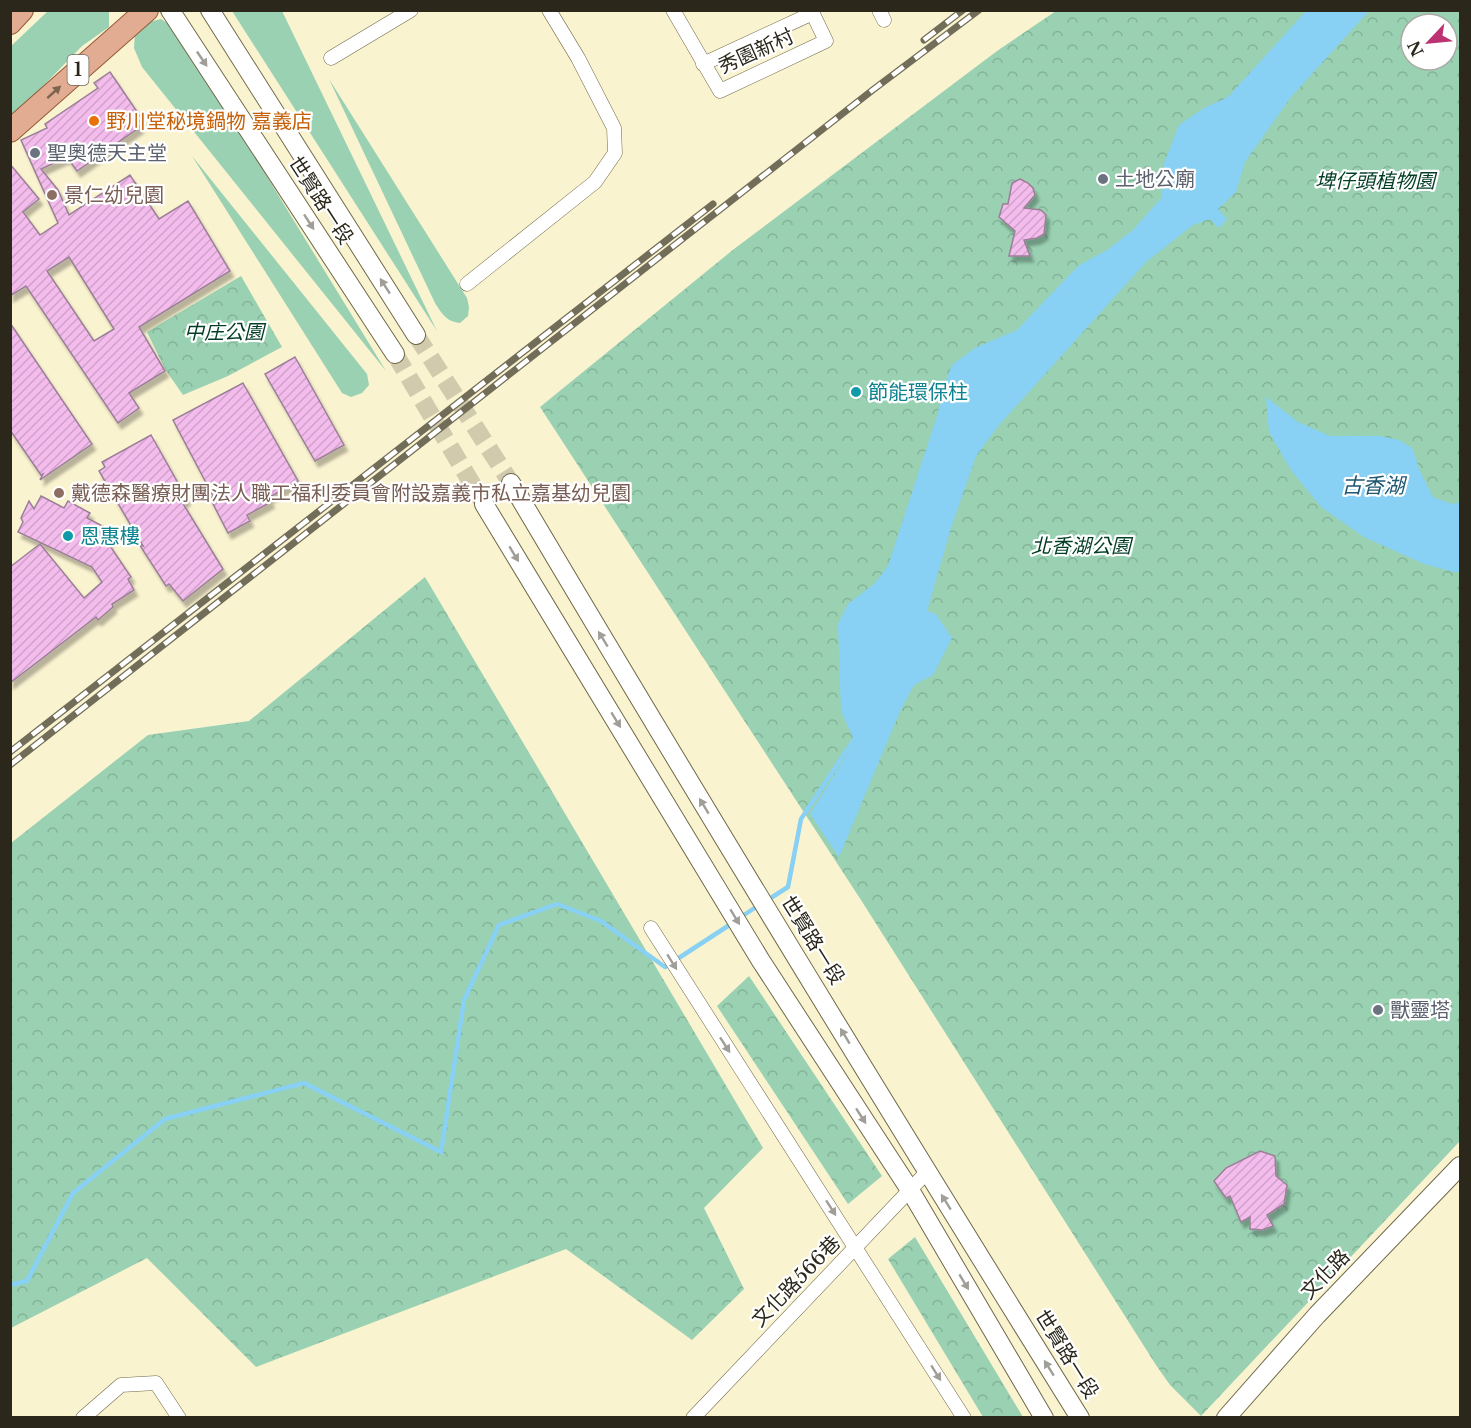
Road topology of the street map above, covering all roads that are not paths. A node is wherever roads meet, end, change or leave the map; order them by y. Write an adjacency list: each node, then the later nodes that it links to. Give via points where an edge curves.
1 (22, 10): 9 (main road)
2 (147, 10): 12 (main road, 1, one-way to 2)
3 (170, 10): 15 (street, 世賢路一段, one-way to 15)
4 (210, 10): 14 (street, 世賢路一段, one-way to 4)
5 (411, 10): 10 (street)
6 (549, 10): 13 (street, via 614,128 615,153 595,182)
7 (673, 10): 11 (street, 秀園新村)
8 (812, 12): 11 (street); 11 (street, 秀園新村, via 826,41 720,91)
9 (10, 23)
10 (331, 58)
11 (703, 64)
12 (10, 131)
13 (467, 284)
14 (416, 335)
15 (395, 354)
16 (511, 483): 20 (street, 世賢路一段, one-way to 16)
17 (484, 504): 21 (street, one-way to 21, via 761,961)
18 (651, 928): 22 (street, one-way to 22)
19 (1461, 1166): 29 (street, 文化路, via 1317,1315)
20 (927, 1172): 21 (street, 文化路566巷); 28 (street, 世賢路一段, one-way to 20)
21 (910, 1190): 22 (street, 文化路566巷); 27 (street, one-way to 27)
22 (856, 1247): 25 (street, 文化路566巷); 26 (street, one-way to 26)
23 (82, 1418): 24 (street, via 121,1385 156,1383)
24 (180, 1418)
25 (693, 1418)
26 (964, 1418)
27 (1044, 1418)
28 (1080, 1418)
29 (1226, 1418)

